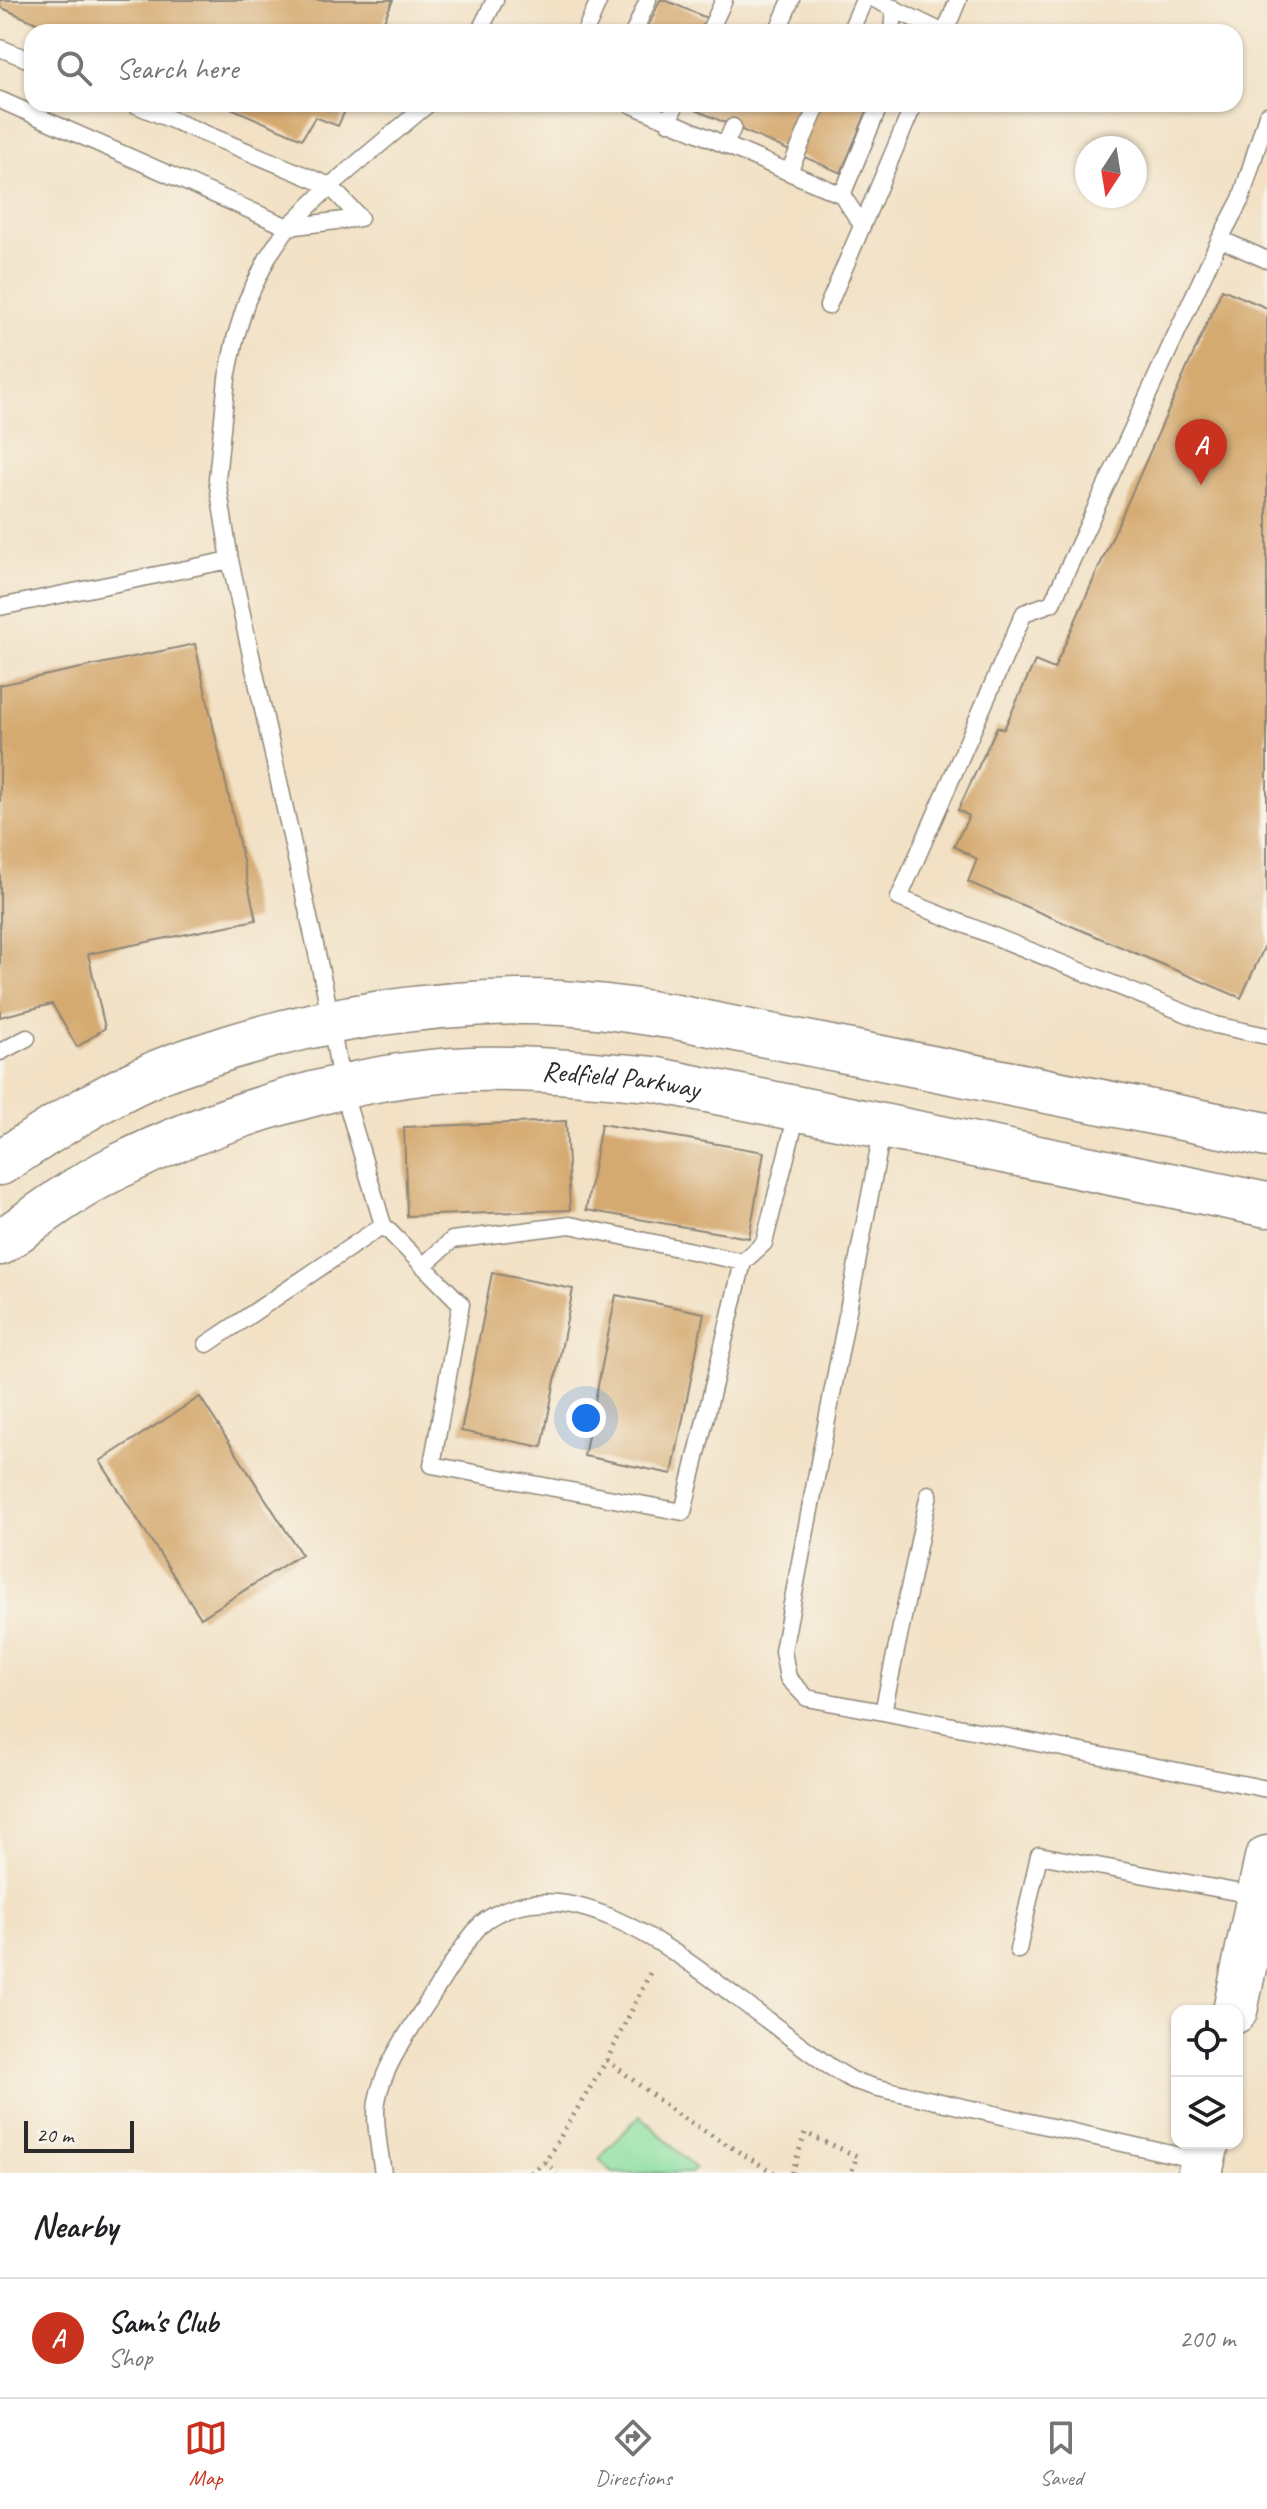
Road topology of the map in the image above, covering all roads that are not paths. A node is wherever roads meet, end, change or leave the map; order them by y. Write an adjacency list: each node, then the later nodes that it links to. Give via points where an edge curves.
1 (495, 0): 10 (lane)
2 (599, 0): 11 (lane)
3 (648, 0): 12 (lane)
4 (724, 0): 13 (lane)
5 (791, 0): 14 (lane)
6 (864, 0): 15 (lane)
7 (876, 0): 9 (lane)
8 (958, 0): 18 (lane)
9 (894, 8): 16 (lane); 17 (lane)
10 (483, 24)
11 (588, 24)
12 (638, 24)
13 (713, 24)
14 (780, 24)
15 (854, 24)
16 (893, 24)
17 (927, 24)
18 (948, 24)
19 (0, 48): 20 (lane)
20 (24, 58)
21 (0, 100): 22 (lane)
22 (24, 111)
23 (27, 112): 39 (lane)
24 (153, 112): 36 (lane)
25 (418, 112): 36 (lane)
26 (647, 112): 32 (lane)
27 (672, 112): 32 (lane)
28 (815, 112): 35 (lane)
29 (877, 112): 37 (lane)
30 (911, 112): 38 (lane)
31 (1267, 115): 40 (lane, via 1241,199)
32 (668, 122): 34 (lane)
33 (733, 127): 34 (lane)
34 (725, 145): 35 (lane)
35 (789, 172): 37 (lane)
36 (330, 186): 39 (lane); 39 (lane, via 360,218)
37 (842, 195): 38 (lane)
38 (862, 225): 42 (lane)
39 (288, 227): 43 (lane, via 247,300 227,378 217,479)
40 (1220, 239): 41 (lane); 46 (lane, via 1052,603 1024,613 899,898 1215,1025)
41 (1267, 260)
42 (828, 306)
43 (230, 560): 44 (lane); 45 (lane)
44 (0, 607)
45 (332, 1020): 49 (lane); 52 (street, via 522,1002 619,1008); 53 (street, via 247,1041 154,1074 80,1112)
46 (1267, 1036)
47 (27, 1038): 48 (lane)
48 (0, 1052)
49 (342, 1087): 50 (street, Redfield Parkway, via 470,1069 553,1071 653,1079); 55 (lane); 56 (street, Redfield Parkway, via 238,1117 117,1167)
50 (798, 1109): 51 (street, Redfield Parkway); 57 (lane, via 764,1243)
51 (883, 1127): 54 (street, Redfield Parkway); 61 (lane, via 783,1651 788,1678 807,1698)
52 (1267, 1135)
53 (0, 1163)
54 (1267, 1205)
55 (383, 1225): 58 (lane); 59 (lane)
56 (0, 1243)
57 (743, 1262): 58 (lane, via 570,1225 452,1240); 58 (lane, via 683,1512 432,1465 461,1304)
58 (423, 1266)
59 (207, 1344)
60 (929, 1494): 61 (lane)
61 (883, 1712): 62 (lane)
62 (1267, 1789)
63 (1263, 1878): 64 (lane, via 1039,1855); 65 (street)
64 (1018, 1950)
65 (1236, 2005)
66 (1203, 2159): 67 (lane, via 852,2080 665,1944 627,1924 563,1904 531,1903 483,1922 384,2075 375,2110)
67 (383, 2173)

